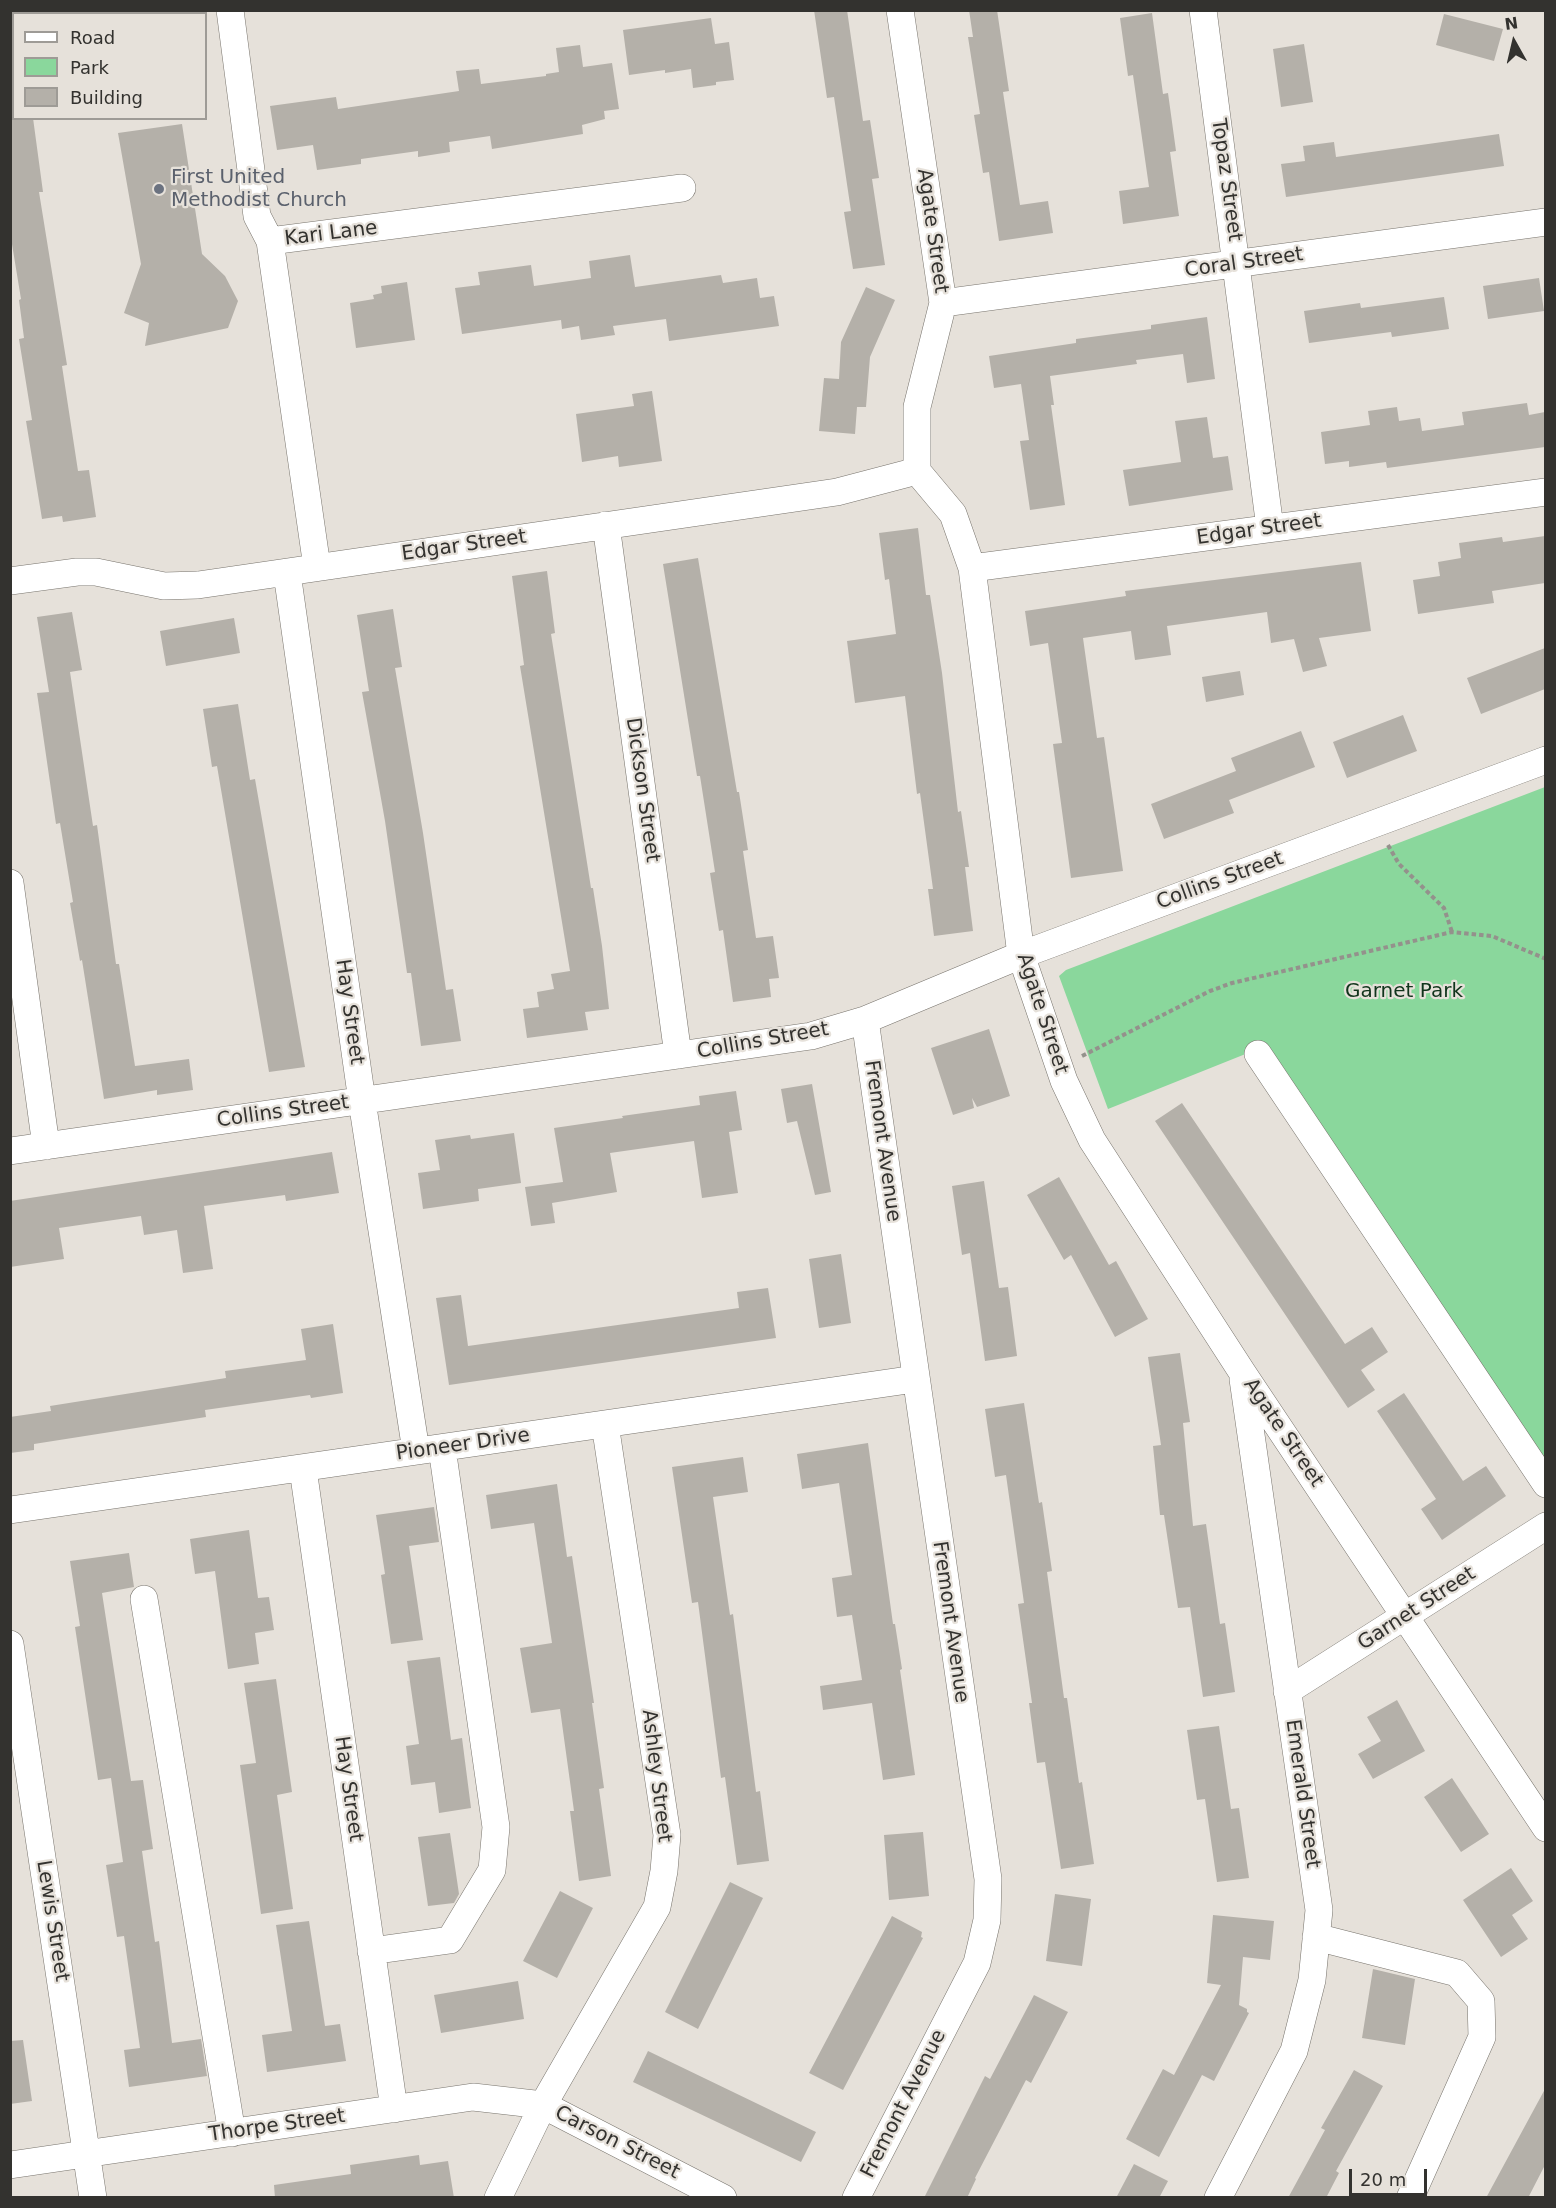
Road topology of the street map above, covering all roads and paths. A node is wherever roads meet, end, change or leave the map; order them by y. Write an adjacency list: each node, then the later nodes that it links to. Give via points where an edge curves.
1 (230, 10): 6 (street, via 257,216)
2 (900, 10): 8 (street, Agate Street)
3 (1203, 10): 7 (street, Topaz Street)
4 (682, 188): 6 (street, Kari Lane)
5 (1545, 222): 7 (street, Coral Street)
6 (270, 242): 13 (street, Kari Lane)
7 (1237, 264): 8 (street, Coral Street); 12 (street, Topaz Street)
8 (943, 303): 9 (street, Agate Street, via 917,407)
9 (917, 471): 11 (street, Edgar Street, via 837,492); 14 (street, Agate Street, via 953,514)
10 (1545, 492): 12 (street, Edgar Street)
11 (606, 525): 13 (street, Edgar Street); 25 (street, Dickson Street)
12 (1270, 528): 14 (street, Edgar Street)
13 (317, 567): 15 (street, Edgar Street)
14 (972, 568): 21 (street, Agate Street)
15 (286, 573): 16 (street, Edgar Street, via 164,586 96,572); 27 (street, Hay Street)
16 (10, 581)
17 (1545, 760): 18 (street, Collins Street)
18 (1377, 823): 20 (path, via 1400,864 1444,908); 21 (street, Collins Street)
19 (10, 883): 28 (street)
20 (1452, 932): 22 (path, via 1492,936); 26 (path, via 1221,987)
21 (1022, 955): 23 (street, Collins Street); 26 (street, Agate Street)
22 (1545, 959)
23 (865, 1020): 25 (street, Collins Street, via 811,1036); 31 (street, Fremont Avenue)
24 (1258, 1054): 35 (street)
25 (678, 1055): 27 (street, Collins Street)
26 (1059, 1066): 30 (street, Agate Street, via 1092,1140)
27 (362, 1101): 28 (street, Collins Street); 33 (street, Hay Street)
28 (46, 1146): 29 (street, Collins Street)
29 (10, 1151)
30 (1242, 1372): 39 (street, Agate Street); 41 (street, Emerald Street)
31 (915, 1379): 32 (street, Pioneer Drive); 53 (street, Fremont Avenue, via 988,1879 987,1920 977,1962)
32 (605, 1424): 33 (street, Pioneer Drive); 45 (street, Ashley Street, via 667,1835 664,1871 657,1907)
33 (429, 1449): 34 (street, Pioneer Drive); 44 (street, Hay Street, via 496,1827 492,1870 450,1940)
34 (303, 1469): 36 (street, Pioneer Drive); 44 (street, Hay Street)
35 (1545, 1484)
36 (10, 1510)
37 (1545, 1526): 39 (street, Garnet Street)
38 (144, 1599): 47 (street)
39 (1404, 1617): 41 (street, Garnet Street); 42 (street, Agate Street)
40 (10, 1644): 48 (street, Lewis Street)
41 (1287, 1691): 43 (street, Emerald Street, via 1319,1910)
42 (1545, 1828)
43 (1316, 1937): 54 (street, Emerald Street, via 1312,1980 1294,2051); 55 (street, via 1457,1973 1481,2001 1482,2037)
44 (371, 1951): 46 (street, Hay Street)
45 (543, 2105): 46 (street, Thorpe Street, via 473,2097); 51 (street, Ashley Street); 52 (street, Carson Street)
46 (394, 2109): 47 (street, Thorpe Street)
47 (232, 2133): 48 (street, Thorpe Street)
48 (87, 2154): 49 (street, Thorpe Street); 50 (street, Lewis Street)
49 (10, 2165)
50 (93, 2198)
51 (498, 2198)
52 (723, 2198)
53 (856, 2198)
54 (1218, 2198)
55 (1410, 2198)

